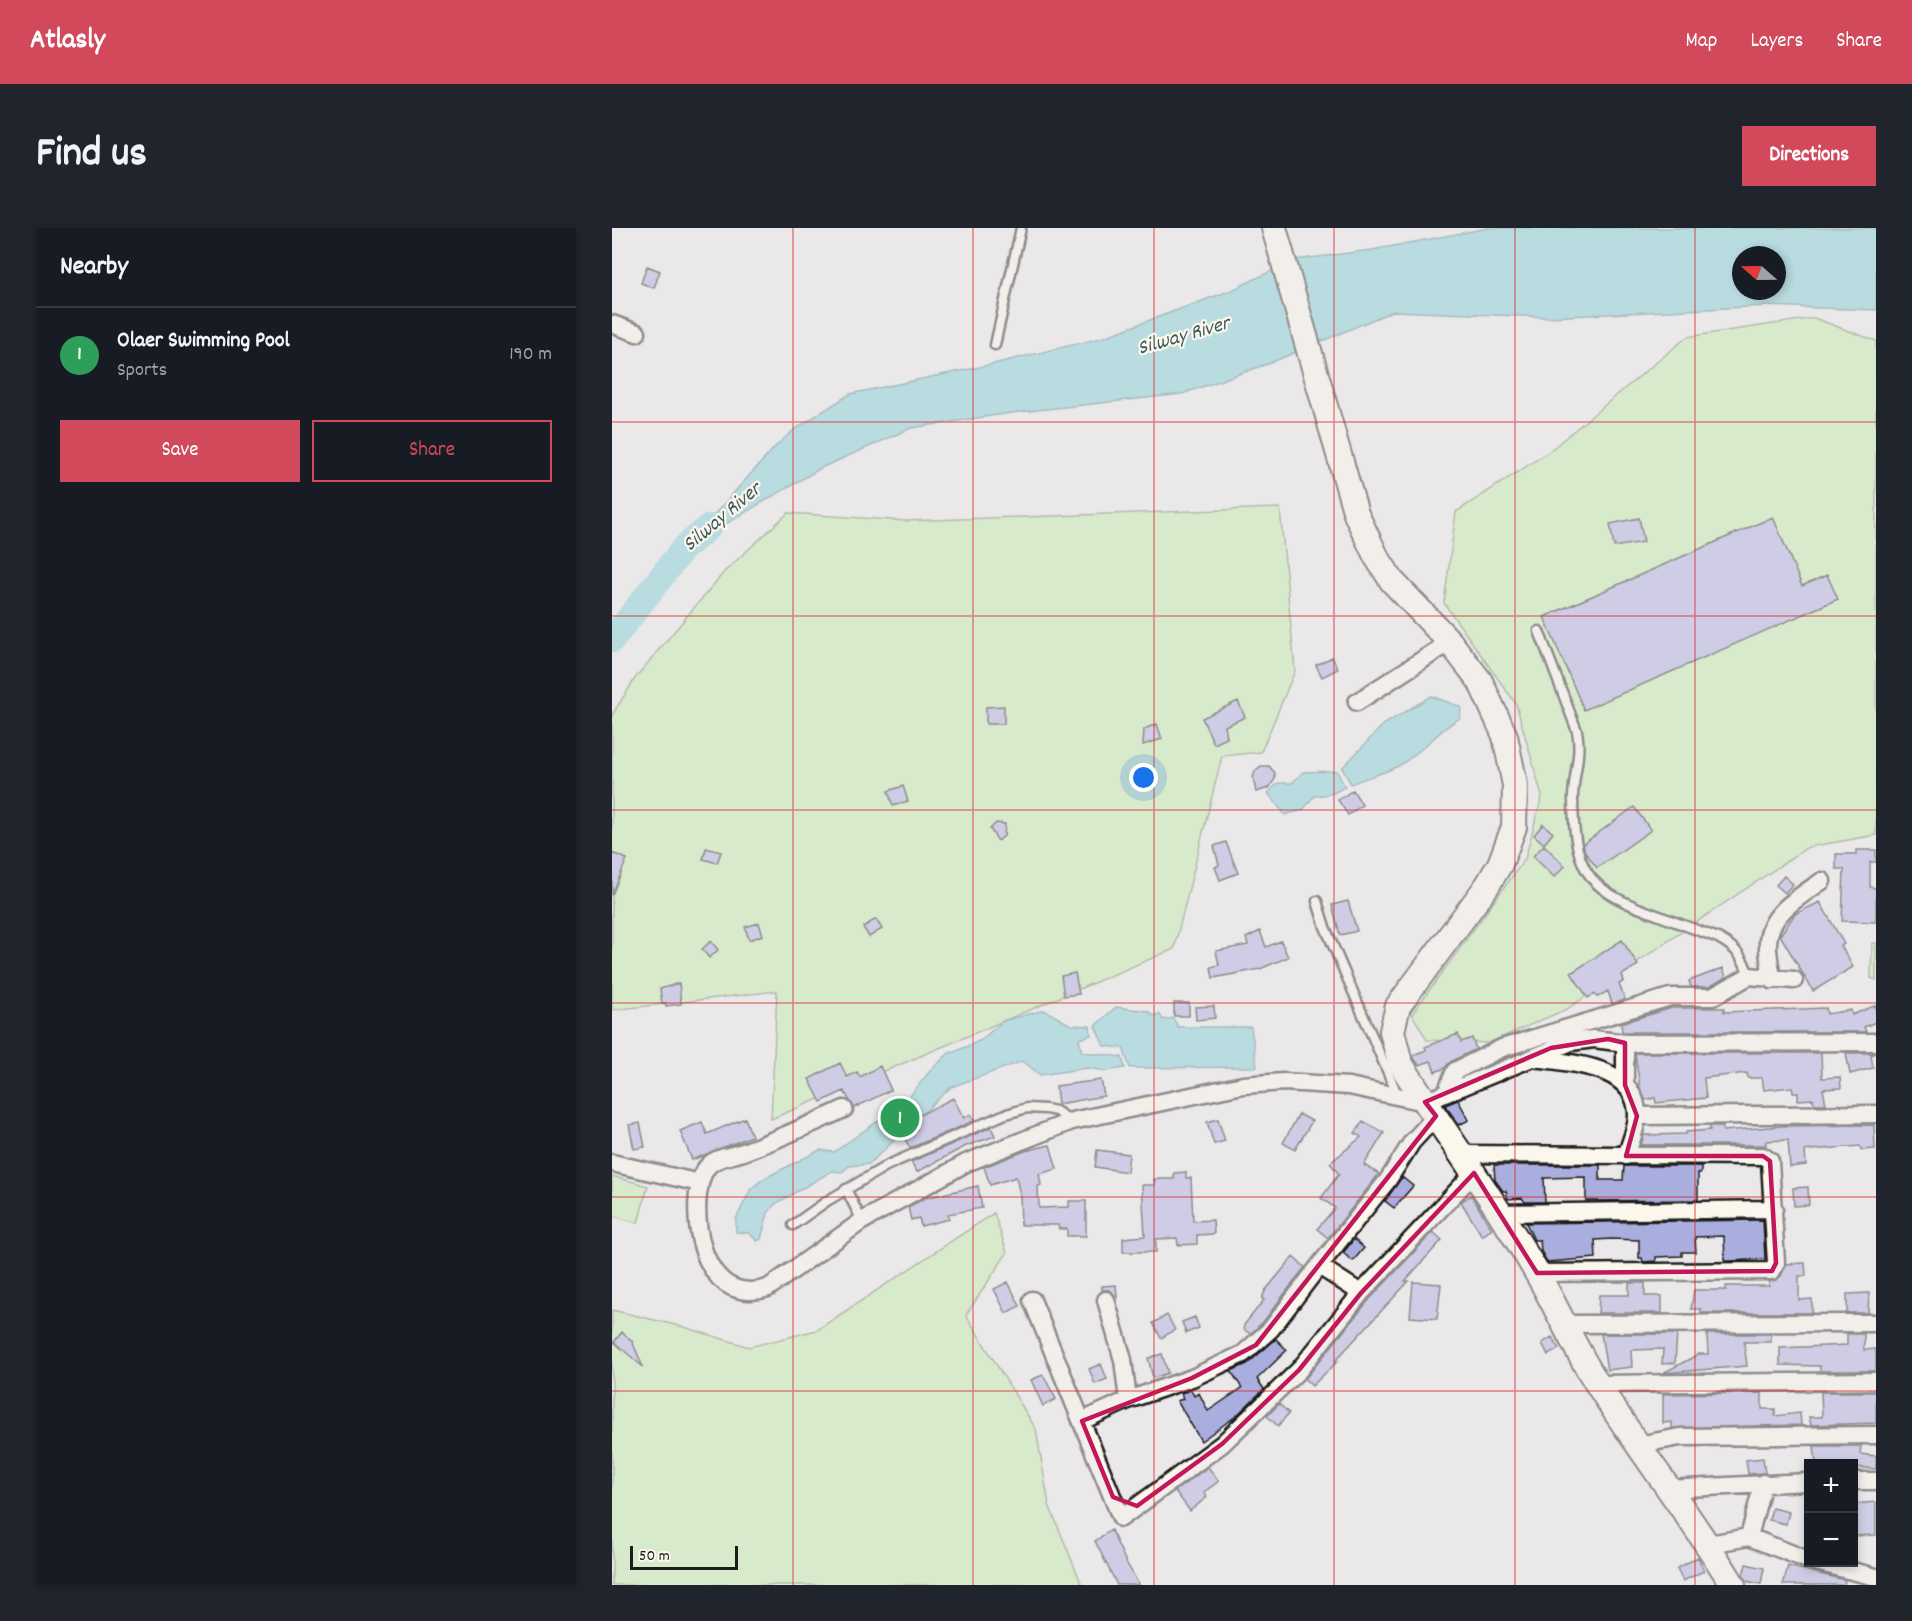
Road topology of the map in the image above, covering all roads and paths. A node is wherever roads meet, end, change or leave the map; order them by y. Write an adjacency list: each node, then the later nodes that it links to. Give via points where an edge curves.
1 (1021, 228): 5 (lane)
2 (1278, 238): 7 (main road, via 1356,514 1392,581)
3 (612, 324): 4 (street)
4 (637, 333)
5 (995, 345)
6 (1539, 631): 11 (lane, via 1573,713 1580,746 1573,787 1573,826 1594,884 1611,897 1734,947 1742,955)
7 (1450, 642): 8 (street); 21 (main road, via 1480,681 1505,736 1516,808 1509,846 1496,872 1406,993 1394,1018 1392,1031 1400,1062)
8 (1357, 702)
9 (1822, 881): 12 (street, via 1790,903 1775,924 1768,940)
10 (1317, 901): 19 (lane)
11 (1749, 976): 12 (street); 18 (street, via 1712,997 1670,997 1502,1048 1455,1071)
12 (1772, 980): 13 (street)
13 (1794, 980)
14 (1876, 1042): 15 (street)
15 (1625, 1043): 16 (street, via 1594,1039 1571,1042); 17 (street)
16 (1533, 1058): 17 (street, via 1586,1067); 18 (street)
17 (1626, 1085): 23 (street)
18 (1450, 1091): 21 (street)
19 (1398, 1096): 21 (street); 24 (street, via 1320,1082 1244,1085)
20 (844, 1109): 28 (street, via 717,1160 703,1171)
21 (1431, 1109): 27 (main road); 34 (street, via 1388,1180)
22 (1876, 1114): 23 (street)
23 (1637, 1116): 25 (street)
24 (1072, 1121): 29 (lane, via 1046,1108 1027,1108 888,1165); 32 (street, via 966,1162)
25 (1626, 1156): 27 (street); 30 (street, via 1763,1156 1772,1166)
26 (612, 1163): 28 (street)
27 (1468, 1163): 31 (main road); 36 (street)
28 (700, 1183): 32 (street, via 697,1218 702,1248 720,1280 743,1290 757,1292 768,1288)
29 (846, 1189): 32 (lane); 33 (lane)
30 (1774, 1209): 31 (street); 35 (street, via 1776,1263 1772,1271)
31 (1499, 1213): 35 (main road)
32 (862, 1221)
33 (793, 1225)
34 (1319, 1266): 36 (street); 43 (street, via 1256,1345 1192,1378)
35 (1537, 1273): 40 (main road)
36 (1361, 1293): 44 (street, via 1299,1370 1222,1444 1137,1506 1113,1497)
37 (1032, 1300): 44 (street)
38 (1106, 1300): 43 (street, via 1123,1360)
39 (1876, 1323): 40 (street)
40 (1563, 1324): 42 (main road)
41 (1876, 1381): 42 (street)
42 (1597, 1384): 46 (main road)
43 (1128, 1400): 44 (street)
44 (1082, 1421)
45 (1876, 1435): 46 (street, via 1680,1437)
46 (1638, 1445): 51 (main road)
47 (1858, 1481): 48 (street)
48 (1876, 1481)
49 (1804, 1482): 50 (street)
50 (1763, 1483): 51 (street); 52 (street)
51 (1667, 1489): 53 (main road)
52 (1749, 1538): 53 (street); 54 (street)
53 (1708, 1545): 57 (main road)
54 (1804, 1558)
55 (1833, 1567): 56 (street)
56 (1876, 1577)
57 (1733, 1585)

